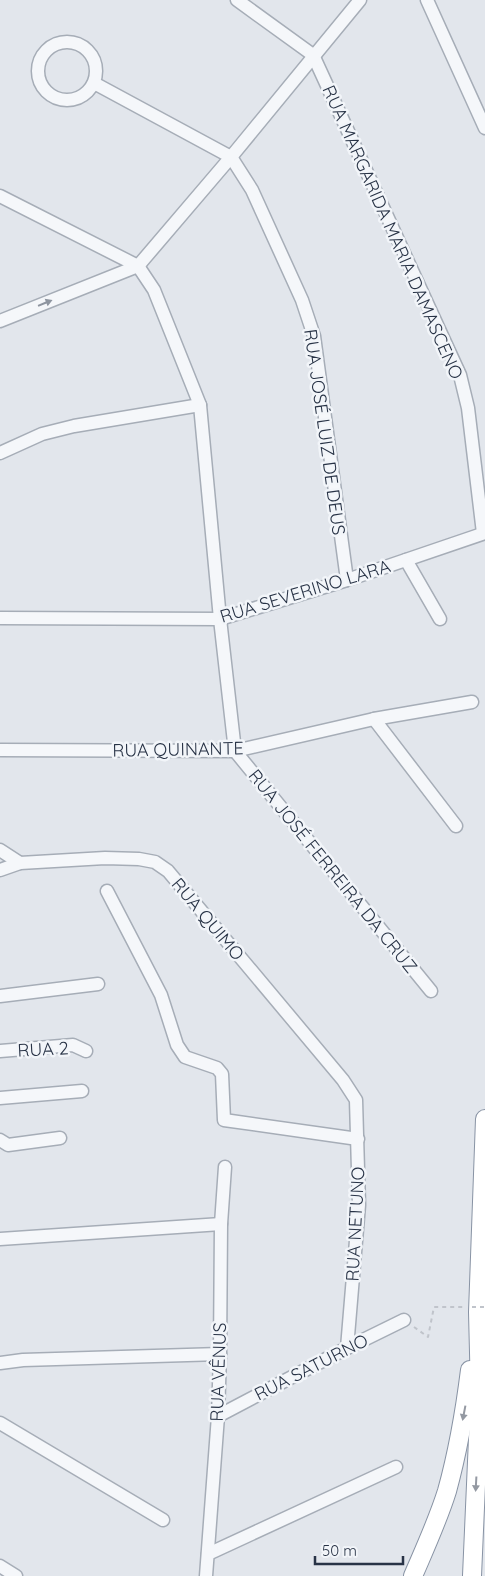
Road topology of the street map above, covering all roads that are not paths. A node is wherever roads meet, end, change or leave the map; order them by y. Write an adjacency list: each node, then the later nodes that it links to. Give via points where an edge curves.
1 (237, 0): 4 (street, RUA MARGARIDA MARIA DAMASCENO)
2 (360, 0): 4 (street)
3 (427, 0): 6 (street)
4 (313, 55): 7 (street); 13 (street, RUA MARGARIDA MARIA DAMASCENO, via 460,375 468,408)
5 (94, 83): 5 (street, via 96,65 80,44 62,42 53,45 40,59 39,79 51,95 60,99 80,98); 7 (street, RUA JOSÉ LUIZ DE DEUS)
6 (485, 128)
7 (231, 157): 9 (street); 15 (street, RUA JOSÉ LUIZ DE DEUS, via 252,190 302,300 314,336)
8 (0, 196): 9 (street)
9 (138, 266): 10 (street, one-way to 9); 11 (street, via 154,290)
10 (0, 321)
11 (200, 405): 12 (street, via 66,428 42,434); 17 (street)
12 (0, 453)
13 (484, 533): 14 (street, RUA SEVERINO LARA)
14 (406, 560): 15 (street, RUA SEVERINO LARA); 18 (street)
15 (347, 580): 17 (street, RUA SEVERINO LARA)
16 (0, 618): 17 (street, RUA SEVERINO LARA)
17 (220, 619): 22 (street)
18 (440, 619)
19 (472, 702): 20 (street, RUA QUINANTE)
20 (374, 719): 22 (street, RUA QUINANTE); 23 (street)
21 (0, 750): 22 (street, RUA QUINANTE)
22 (235, 752): 29 (street, RUA JOSÉ FERREIRA DA CRUZ)
23 (456, 826)
24 (0, 850): 25 (street)
25 (20, 863): 26 (street, RUA QUIMO); 35 (street, RUA QUIMO, via 139,859 155,862 168,871 343,1080)
26 (0, 870)
27 (107, 891): 38 (street, via 161,995 177,1045 185,1057 217,1068 222,1074 224,1120)
28 (98, 984): 30 (street)
29 (431, 991)
30 (0, 996)
31 (0, 1051): 32 (street, RUA 2, via 73,1045)
32 (86, 1051)
33 (82, 1091): 34 (street)
34 (0, 1098)
35 (356, 1100): 38 (street, RUA NETUNO)
36 (485, 1119): 43 (highway)
37 (60, 1138): 39 (street, via 8,1145)
38 (358, 1139): 45 (street, RUA NETUNO, via 360,1205)
39 (0, 1140)
40 (225, 1167): 41 (street, RUA VÊNUS)
41 (220, 1224): 42 (street); 46 (street, RUA VÊNUS)
42 (0, 1239)
43 (475, 1308): 58 (highway, one-way to 58, via 465,1408 447,1490); 59 (highway, one-way to 59, via 480,1394)
44 (404, 1320): 45 (street, RUA SATURNO)
45 (347, 1348): 50 (street, RUA SATURNO)
46 (220, 1354): 47 (street); 50 (street, RUA VÊNUS)
47 (23, 1360): 48 (street); 49 (street)
48 (0, 1363)
49 (0, 1370)
50 (218, 1416): 54 (street, RUA VÊNUS)
51 (0, 1424): 53 (street)
52 (396, 1467): 54 (street)
53 (163, 1520)
54 (208, 1554): 57 (street, RUA VÊNUS)
55 (0, 1566): 56 (street)
56 (16, 1576)
57 (206, 1576)
58 (412, 1576)
59 (472, 1576)

